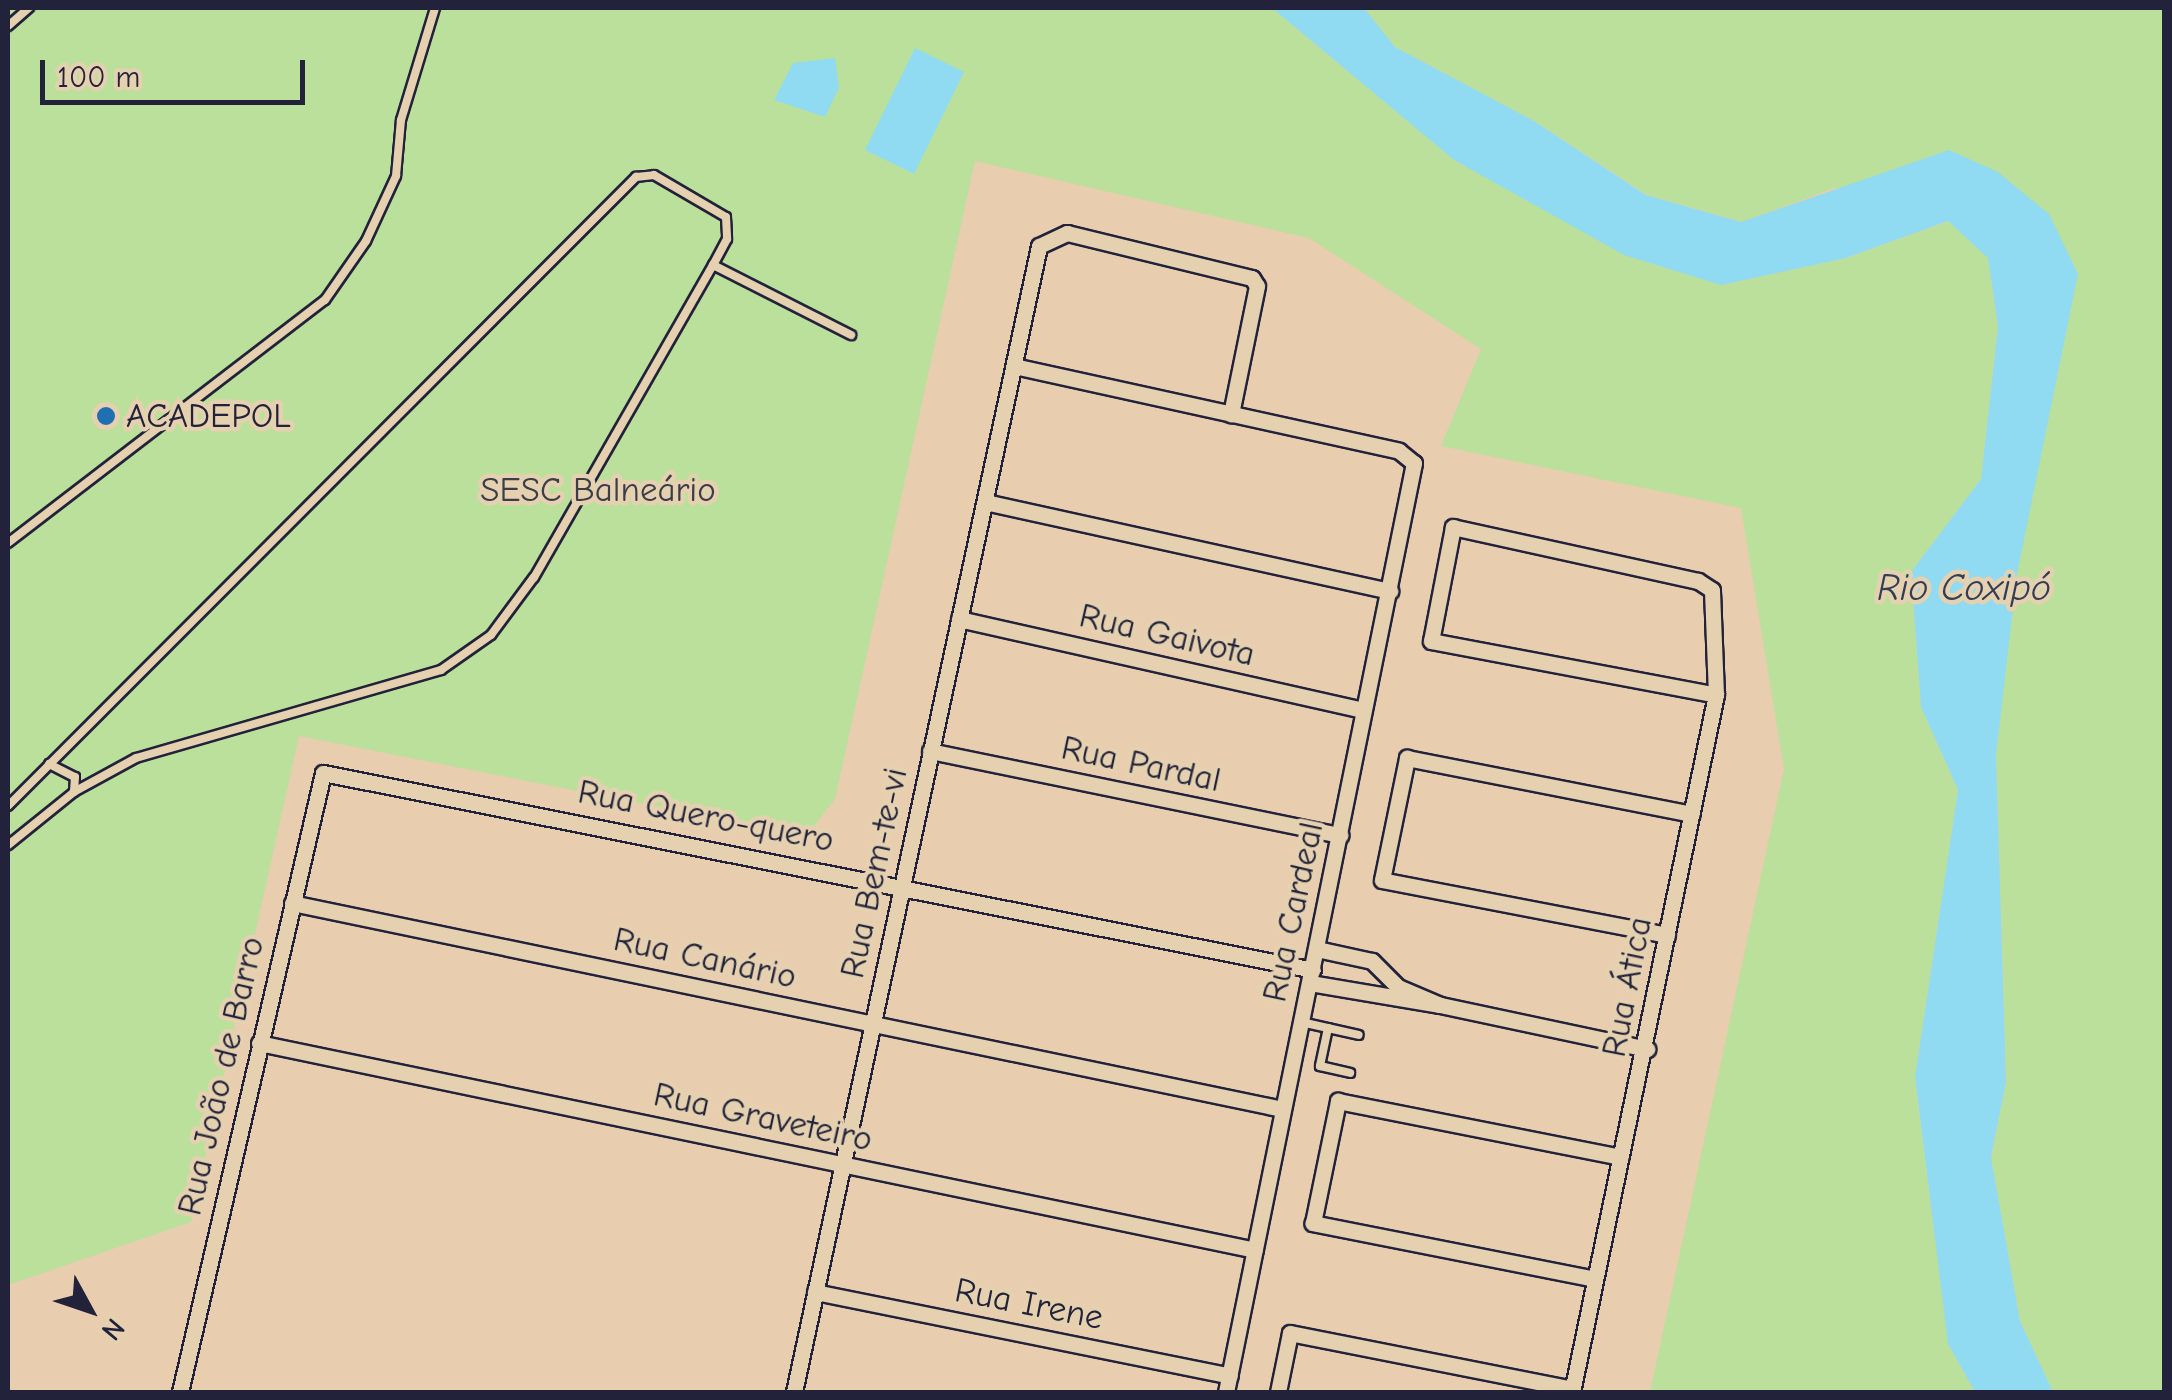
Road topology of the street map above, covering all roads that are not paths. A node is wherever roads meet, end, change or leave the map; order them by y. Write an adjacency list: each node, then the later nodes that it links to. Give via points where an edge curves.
1 (30, 8): 3 (lane)
2 (435, 8): 9 (lane, via 401,120 396,176 366,241 325,300)
3 (8, 26)
4 (713, 265): 5 (lane); 15 (lane, via 727,239 726,217 654,175 636,177); 17 (lane, via 534,578 490,635 441,670 136,758)
5 (851, 335)
6 (1014, 366): 7 (street); 7 (street, via 1032,262 1050,237 1067,233 1252,278 1257,286); 8 (street, Rua Bem-te-vi)
7 (1231, 414): 10 (street, Rua Cardeal, via 1399,451 1414,463)
8 (985, 502): 10 (street); 11 (street, Rua Bem-te-vi)
9 (8, 543)
10 (1390, 591): 13 (street, Rua Cardeal)
11 (958, 619): 13 (street, Rua Gaivota); 14 (street, Rua Bem-te-vi)
12 (1716, 695): 12 (street, Rua Ática, via 1712,590 1698,580 1453,527 1431,640); 19 (street, Rua Ática)
13 (1363, 710): 20 (street, Rua Cardeal)
14 (930, 751): 20 (street, Rua Pardal); 22 (street, Rua Bem-te-vi)
15 (49, 764): 17 (lane, via 75,777); 18 (lane)
16 (323, 773): 22 (street, Rua Quero-quero); 23 (street, Rua João de Barro)
17 (74, 792): 21 (lane)
18 (8, 806)
19 (1692, 814): 24 (street, Rua Ática); 24 (street, via 1407,758 1382,880)
20 (1341, 835): 25 (street, Rua Cardeal)
21 (8, 845)
22 (901, 884): 25 (street, Rua Quero-quero); 28 (street, Rua Bem-te-vi)
23 (292, 902): 28 (street, Rua Canário); 31 (street, Rua João de Barro)
24 (1667, 935): 32 (street, Rua Ática)
25 (1312, 971): 26 (street, via 1389,1000); 26 (street, via 1370,960 1398,987); 27 (street, Rua Cardeal)
26 (1440, 1005): 32 (street)
27 (1301, 1022): 29 (lane); 34 (street, Rua Cardeal)
28 (872, 1024): 34 (street, Rua Canário); 36 (street, Rua Bem-te-vi)
29 (1328, 1028): 30 (lane); 33 (lane, via 1320,1066)
30 (1359, 1035)
31 (260, 1043): 36 (street, Rua Graveteiro); 42 (street, Rua João de Barro)
32 (1647, 1049): 35 (street, Rua Ática)
33 (1350, 1073)
34 (1282, 1109): 37 (street, Rua Cardeal)
35 (1620, 1157): 38 (street, Rua Ática); 38 (street, via 1338,1101 1313,1223)
36 (842, 1163): 37 (street, Rua Graveteiro); 39 (street, Rua Bem-te-vi)
37 (1255, 1250): 40 (street, Rua Cardeal)
38 (1595, 1279): 41 (street, Rua Ática)
39 (816, 1292): 40 (street, Rua Irene); 43 (street, Rua Bem-te-vi)
40 (1228, 1384)
41 (1573, 1391): 44 (street, via 1290,1333)
42 (180, 1392)
43 (794, 1392)
44 (1278, 1392)

